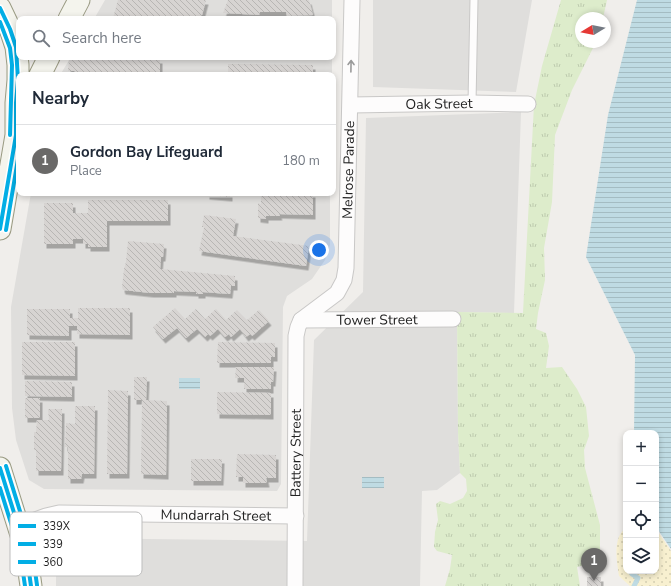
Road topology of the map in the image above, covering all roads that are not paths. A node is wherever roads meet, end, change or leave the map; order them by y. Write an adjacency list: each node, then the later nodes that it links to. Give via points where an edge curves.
1 (352, 0): 12 (street, Melrose Parade, one-way to 1)
2 (474, 0): 10 (lane)
3 (0, 8): 4 (street)
4 (15, 32): 5 (street)
5 (16, 47)
6 (17, 60): 8 (street)
7 (48, 60): 9 (street)
8 (18, 72)
9 (42, 72)
10 (472, 103): 11 (street, Oak Street); 12 (street, Oak Street)
11 (528, 104)
12 (351, 105): 17 (street, Melrose Parade, via 344,280 337,293)
13 (16, 139): 14 (street)
14 (4, 190): 15 (street)
15 (0, 229)
16 (453, 318): 17 (street, Tower Street)
17 (301, 320): 22 (street, Battery Street, via 296,336)
18 (0, 468): 19 (street)
19 (4, 491): 20 (street)
20 (13, 512)
21 (142, 514): 22 (street, Mundarrah Street)
22 (296, 516): 25 (street, Battery Street)
23 (30, 576): 24 (street)
24 (31, 586)
25 (295, 586)

